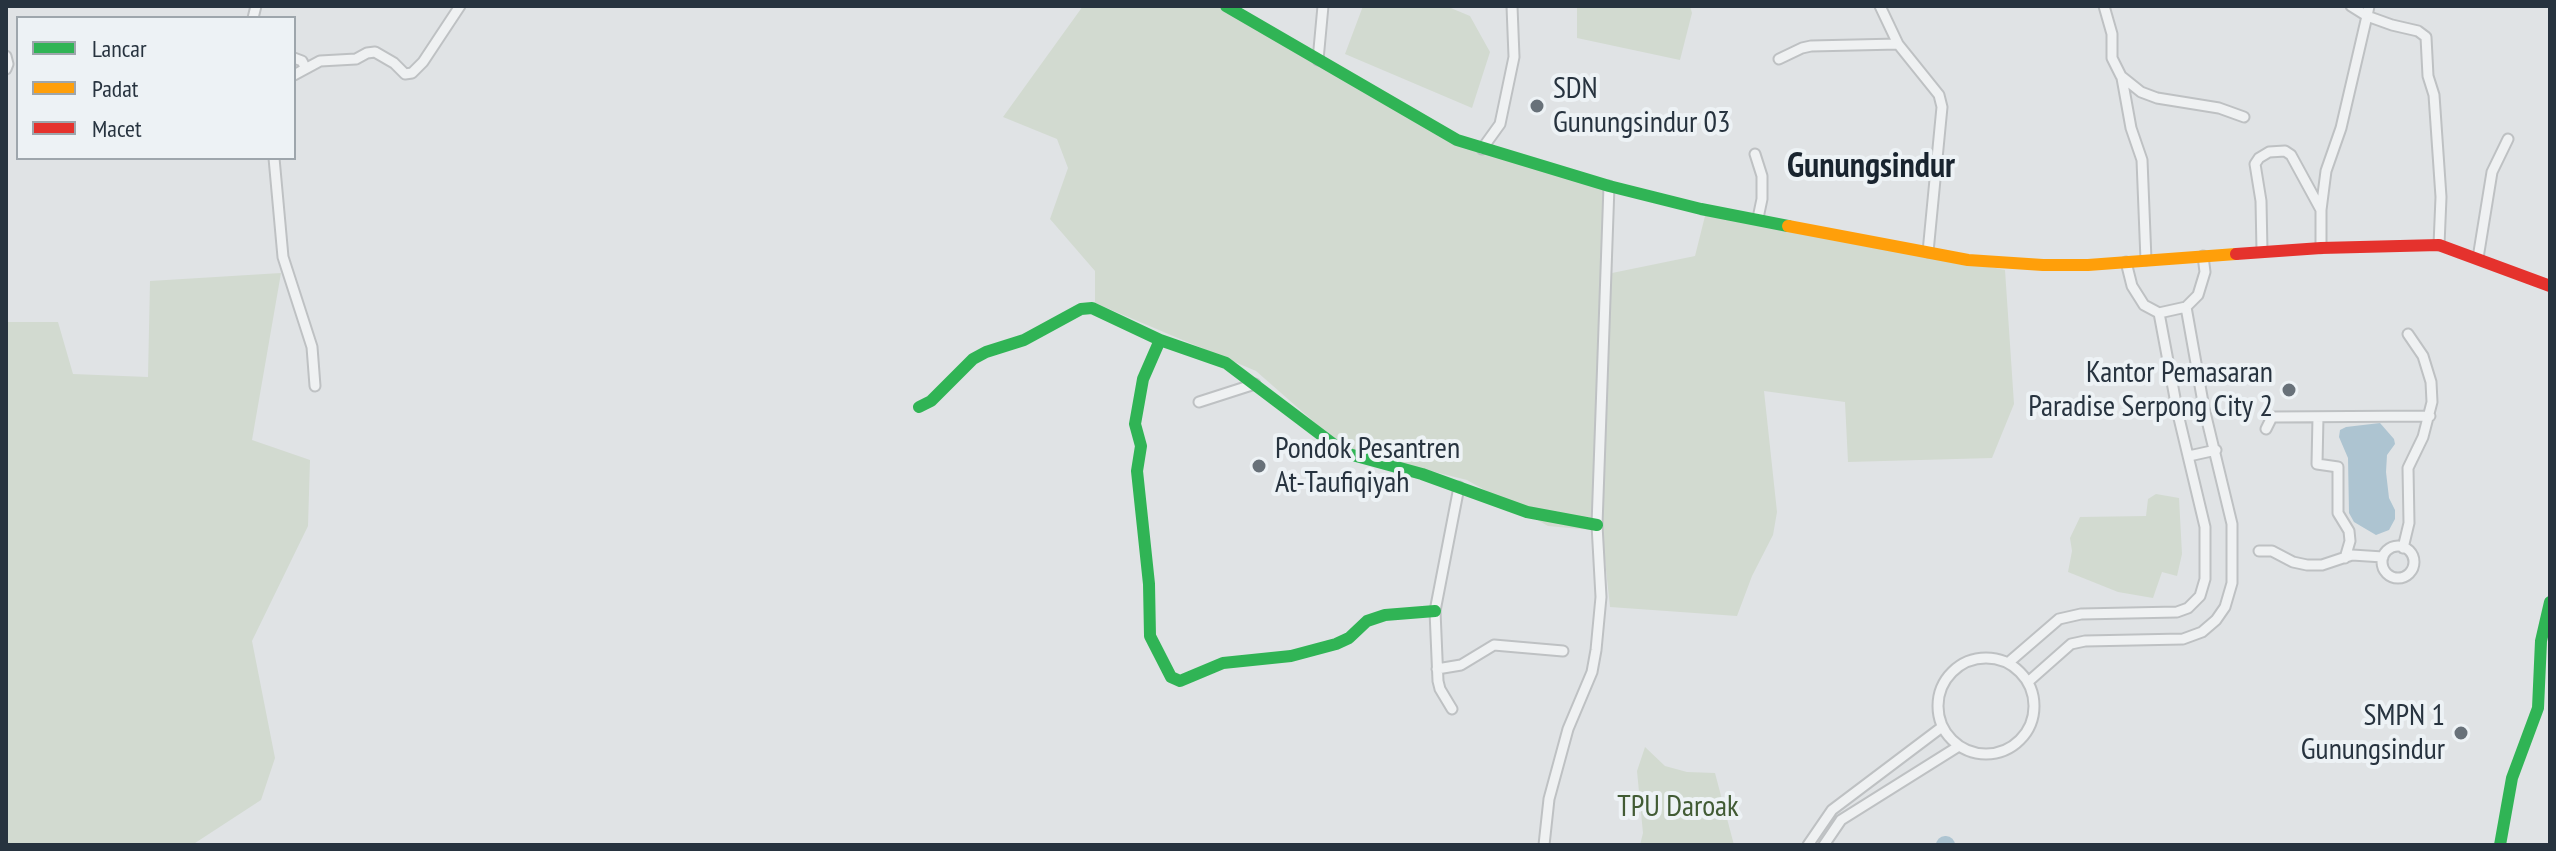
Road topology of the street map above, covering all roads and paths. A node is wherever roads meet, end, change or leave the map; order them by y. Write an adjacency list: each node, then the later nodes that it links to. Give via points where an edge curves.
1 (460, 6): 14 (street, via 412,73 405,74 375,52)
2 (1226, 6): 13 (street)
3 (1323, 6): 13 (street)
4 (1512, 6): 20 (street, via 1509,84 1500,124)
5 (1880, 6): 9 (street)
6 (2104, 6): 17 (street, via 2112,58)
7 (2351, 6): 8 (street)
8 (2368, 11): 24 (street, via 2326,171); 26 (street, via 2426,37 2440,182)
9 (1898, 44): 12 (street, via 1811,46); 29 (street, via 1939,95 1942,107)
10 (6, 56): 15 (street)
11 (296, 59): 14 (street)
12 (1779, 59)
13 (1318, 60): 20 (street, via 1421,121)
14 (305, 67): 16 (street)
15 (6, 69)
16 (296, 74)
17 (2121, 76): 18 (street, via 2157,98); 32 (street, via 2142,160)
18 (2244, 117)
19 (2508, 139): 31 (street, via 2492,172)
20 (1482, 149): 23 (street)
21 (1755, 154): 25 (street, via 1762,176)
22 (274, 160): 40 (street, via 283,257 312,347)
23 (1609, 186): 25 (street); 49 (street)
24 (2321, 210): 27 (street); 28 (street, via 2291,155 2269,152 2259,158 2255,164)
25 (1758, 218): 29 (street)
26 (2439, 245): 27 (street); 31 (street)
27 (2321, 248): 28 (street)
28 (2262, 251): 30 (street)
29 (1928, 252): 33 (street, via 2043,265)
30 (2203, 256): 32 (street); 35 (street, via 2205,272 2198,295)
31 (2478, 258): 34 (street)
32 (2146, 260): 33 (street)
33 (2126, 262): 36 (street, via 2144,305)
34 (2550, 286)
35 (2186, 307): 36 (street); 46 (street)
36 (2159, 313): 47 (street)
37 (2408, 334): 43 (street, via 2423,356 2431,382)
38 (1160, 340): 39 (street, via 1226,363); 42 (street, via 1092,308 1081,309 1024,340 973,359); 55 (street, via 1143,379 1135,424 1141,446 1137,471 1150,636 1171,677 1180,681 1223,663 1291,656 1349,638 1376,618)
39 (1255, 384): 41 (street); 48 (street, via 1345,453)
40 (315, 386)
41 (1199, 402)
42 (919, 407)
43 (2430, 416): 44 (street); 50 (street, via 2408,468 2409,523)
44 (2318, 417): 45 (street, via 2272,417); 53 (street, via 2317,464 2338,467 2338,513 2350,541)
45 (2266, 429)
46 (2216, 450): 47 (street); 59 (street, via 2232,524 2232,583 2216,620 2183,639 2071,644)
47 (2189, 456): 57 (street, via 2205,527 2205,579 2196,602 2177,612 2059,619)
48 (1459, 487): 49 (street, via 1527,512); 55 (street)
49 (1597, 525): 63 (street, via 1601,597 1596,650 1549,799)
50 (2403, 548): 52 (street, via 2387,550); 52 (street, via 2413,560 2408,575 2392,577 2385,572)
51 (2259, 551): 53 (street, via 2307,565)
52 (2383, 557): 53 (street)
53 (2345, 558)
54 (2550, 602): 66 (street, via 2542,628 2538,708 2512,778)
55 (1435, 611): 58 (street)
56 (1563, 651): 58 (street, via 1494,645 1461,665)
57 (2008, 663): 59 (street); 61 (street, via 1981,659 1955,669 1940,693)
58 (1437, 669): 60 (street, via 1440,689)
59 (2028, 682): 62 (street, via 2035,707 2019,742 1983,755)
60 (1452, 709)
61 (1942, 727): 62 (street); 64 (street, via 1832,810)
62 (1959, 746): 65 (street, via 1841,820)
63 (1544, 845)
64 (1808, 845)
65 (1824, 845)
66 (2500, 845)

